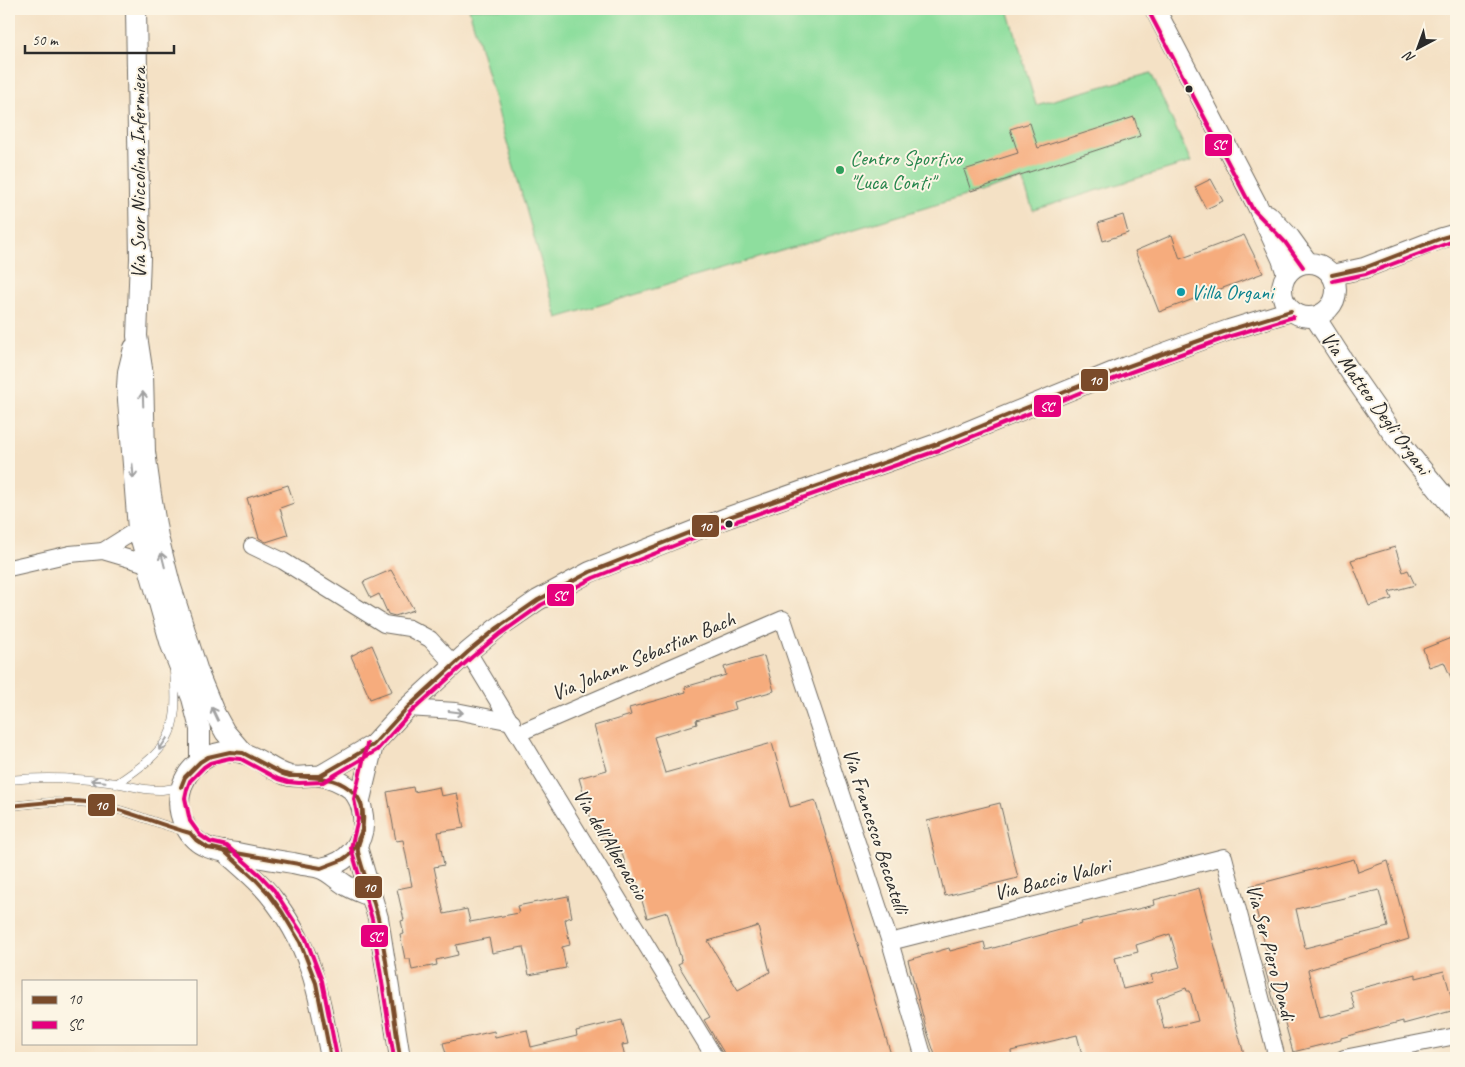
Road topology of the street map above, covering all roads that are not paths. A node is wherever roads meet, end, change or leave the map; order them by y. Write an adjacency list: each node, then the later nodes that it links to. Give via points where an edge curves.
1 (136, 9): 11 (street, Via Suor Niccolina Infermiera, via 140,258)
2 (1154, 9): 3 (street)
3 (1257, 205): 5 (street, via 1290,238); 7 (street, via 1282,259)
4 (1456, 234): 6 (street)
5 (1308, 263): 6 (street, via 1322,266); 7 (street, via 1293,268)
6 (1334, 280): 9 (street, via 1334,302 1328,310)
7 (1284, 283): 8 (street, via 1285,304); 10 (street)
8 (1292, 311): 9 (street, via 1302,317); 10 (street)
9 (1314, 317): 12 (street, Via Matteo Degli Organi, via 1396,438)
10 (1229, 330): 20 (street, via 1126,367 940,443 730,516 590,572 538,600)
11 (137, 336): 13 (street, Via Suor Niccolina Infermiera, one-way to 13, via 127,387); 24 (street, Via Suor Niccolina Infermiera, one-way to 11, via 225,732 214,712 197,669 158,537 145,452 143,375)
12 (1456, 511)
13 (138, 530): 15 (street); 16 (street, Via Suor Niccolina Infermiera)
14 (252, 546): 20 (street, Via dell'Alberaccio, via 290,565 384,624 409,628)
15 (103, 551): 16 (street); 17 (street, via 60,556)
16 (147, 564): 19 (street, Via Suor Niccolina Infermiera)
17 (9, 568)
18 (783, 619): 22 (street, Via Johann Sebastian Bach); 38 (street, Via Francesco Beccatelli)
19 (171, 645): 25 (street, Via Suor Niccolina Infermiera, via 192,698 200,729); 28 (lane, Via Suor Niccolina Infermiera, one-way to 28, via 175,700 172,729 156,754)
20 (461, 658): 21 (street); 22 (street, Via dell'Alberaccio)
21 (407, 708): 22 (street, one-way to 22, via 456,711); 23 (street)
22 (515, 727): 42 (street, Via dell'Alberaccio)
23 (373, 745): 26 (street); 30 (street)
24 (243, 753): 25 (street, via 220,754); 26 (street, via 290,776)
25 (200, 762): 29 (street, via 185,777)
26 (320, 776): 30 (street, via 340,782)
27 (9, 780): 28 (lane, one-way to 27, via 62,777)
28 (116, 784): 29 (lane, via 152,790)
29 (181, 787): 32 (street, via 180,807)
30 (360, 800): 33 (street, via 364,819)
31 (9, 806): 32 (lane, via 85,802)
32 (190, 833): 34 (street, via 208,848)
33 (357, 846): 36 (street, via 336,865); 37 (street)
34 (224, 851): 36 (street); 40 (street, via 269,894 300,942 316,983)
35 (1224, 857): 38 (street, Via Baccio Valori); 44 (street, Via Ser Piero Dondi)
36 (321, 868): 37 (street, via 344,884)
37 (372, 897): 41 (street)
38 (890, 942): 43 (street, Via Francesco Beccatelli)
39 (1456, 1036): 45 (street)
40 (331, 1058)
41 (400, 1058)
42 (716, 1058)
43 (924, 1058)
44 (1278, 1058)
45 (1344, 1058)

